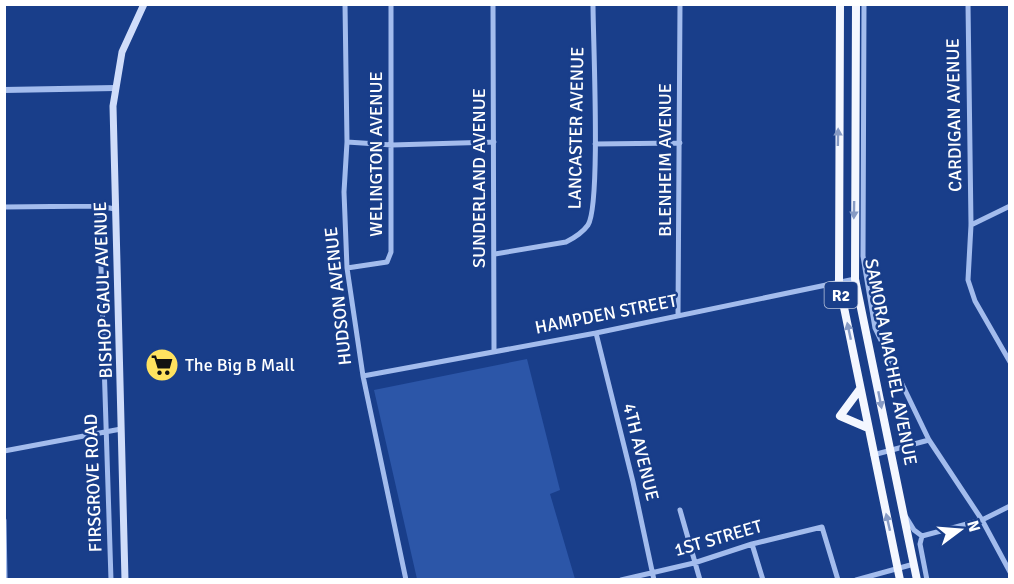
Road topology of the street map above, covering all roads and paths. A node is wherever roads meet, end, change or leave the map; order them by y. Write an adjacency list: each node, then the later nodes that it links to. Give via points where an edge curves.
1 (144, 4): 11 (main road, BISHOP GAUL AVENUE, via 127,39)
2 (345, 4): 13 (street, HUDSON AVENUE)
3 (391, 4): 17 (street, WELINGTON AVENUE)
4 (493, 4): 14 (street, SUNDERLAND AVENUE)
5 (593, 4): 15 (street, LANCASTER AVENUE)
6 (680, 4): 16 (street, BLENHEIM AVENUE)
7 (840, 4): 26 (highway, SAMORA MACHEL AVENUE / R2, one-way to 7)
8 (856, 4): 25 (highway, SAMORA MACHEL AVENUE / R2, one-way to 25)
9 (864, 4): 36 (street, via 866,278 875,328)
10 (968, 4): 22 (street, CARDIGAN AVENUE)
11 (115, 88): 12 (street); 21 (main road, BISHOP GAUL AVENUE)
12 (4, 90)
13 (347, 142): 17 (street); 24 (street, HUDSON AVENUE)
14 (494, 142): 17 (street); 23 (street, SUNDERLAND AVENUE)
15 (595, 144): 16 (street); 23 (street, LANCASTER AVENUE, via 588,224 566,242)
16 (680, 144): 27 (street, BLENHEIM AVENUE)
17 (392, 145): 24 (street, WELINGTON AVENUE, via 390,258 382,263)
18 (99, 206): 20 (street); 21 (street); 35 (street, FIRSGROVE ROAD)
19 (1010, 206): 22 (street)
20 (4, 207)
21 (115, 209): 34 (main road, BISHOP GAUL AVENUE)
22 (971, 225): 30 (street, CARDIGAN AVENUE, via 968,280 975,301)
23 (495, 254): 29 (street, SUNDERLAND AVENUE)
24 (347, 268): 31 (street, HUDSON AVENUE)
25 (855, 279): 26 (street, HAMPDEN STREET); 38 (highway, SAMORA MACHEL AVENUE / R2, one-way to 38)
26 (839, 283): 27 (street, HAMPDEN STREET); 32 (highway, SAMORA MACHEL AVENUE / R2, one-way to 26)
27 (678, 316): 28 (street, HAMPDEN STREET)
28 (596, 333): 29 (street, HAMPDEN STREET); 50 (street, 4TH AVENUE)
29 (494, 351): 31 (street, HAMPDEN STREET)
30 (1010, 362)
31 (363, 376): 55 (street, HUDSON AVENUE)
32 (860, 388): 33 (highway, SAMORA MACHEL AVENUE / R2); 33 (highway, via 840,416)
33 (868, 428): 39 (highway, SAMORA MACHEL AVENUE / R2)
34 (122, 429): 35 (street); 54 (main road, BISHOP GAUL AVENUE)
35 (106, 433): 37 (street); 53 (street, FIRSGROVE ROAD)
36 (929, 440): 38 (street); 44 (street)
37 (4, 451)
38 (891, 452): 39 (street); 42 (highway, SAMORA MACHEL AVENUE / R2)
39 (873, 455): 49 (highway, SAMORA MACHEL AVENUE / R2, one-way to 39)
40 (1010, 506): 44 (street)
41 (680, 510): 47 (street)
42 (903, 513): 45 (street); 48 (highway, SAMORA MACHEL AVENUE / R2)
43 (4, 520): 52 (street)
44 (982, 520): 45 (street); 51 (street)
45 (922, 536): 64 (street)
46 (752, 544): 47 (street, 1ST STREET); 59 (street); 60 (street, 1ST STREET, via 822,527)
47 (694, 563): 50 (street, 1ST STREET); 58 (street)
48 (914, 564): 49 (street); 63 (highway, SAMORA MACHEL AVENUE / R2)
49 (898, 568): 61 (street); 62 (highway, SAMORA MACHEL AVENUE / R2)
50 (652, 572): 56 (street, 1ST STREET); 57 (street, 4TH AVENUE)
51 (1010, 572)
52 (5, 579)
53 (111, 579)
54 (125, 579)
55 (406, 579)
56 (621, 579)
57 (654, 579)
58 (700, 579)
59 (763, 579)
60 (838, 579)
61 (856, 579)
62 (900, 579)
63 (917, 579)
64 (927, 579)

